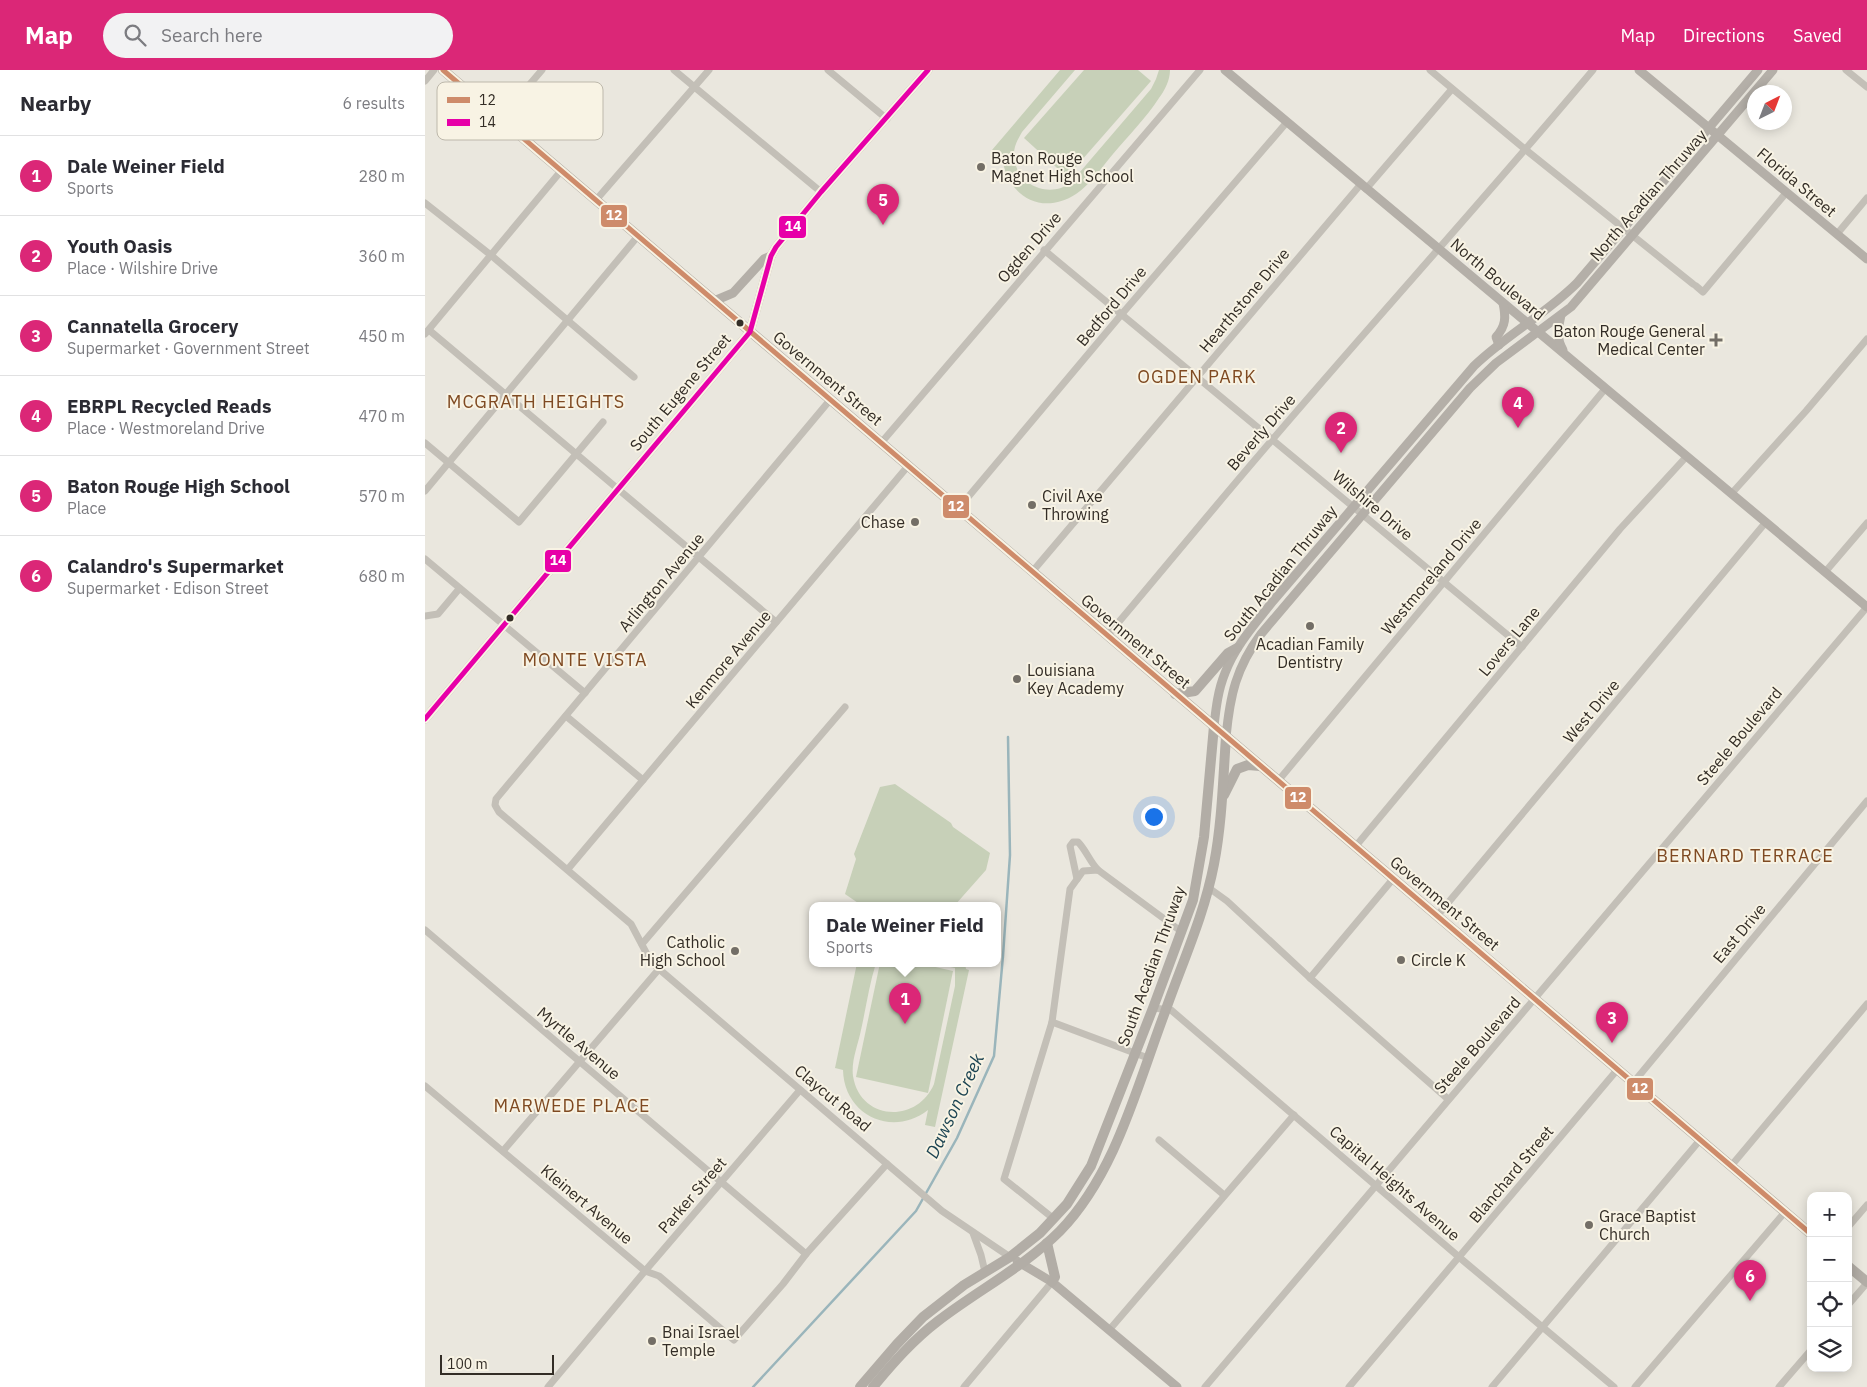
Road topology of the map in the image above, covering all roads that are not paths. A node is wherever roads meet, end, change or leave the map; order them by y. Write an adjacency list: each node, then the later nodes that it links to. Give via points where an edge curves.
1 (434, 70): 16 (street)
2 (443, 70): 17 (main road, Government Street)
3 (542, 70): 18 (street)
4 (674, 70): 19 (street)
5 (709, 70): 19 (street)
6 (827, 70): 22 (street)
7 (928, 70): 22 (street, South Eugene Street)
8 (1200, 70): 40 (street, Ogden Drive)
9 (1225, 70): 23 (street, North Boulevard)
10 (1429, 70): 21 (street)
11 (1593, 70): 27 (street, Beverly Drive)
12 (1639, 70): 24 (street, Florida Street)
13 (1758, 70): 24 (street, North Acadian Thruway)
14 (1773, 70): 25 (street, North Acadian Thruway)
15 (1846, 70): 20 (street)
16 (425, 81)
17 (457, 82)
18 (532, 82)
19 (694, 87): 30 (street); 33 (street)
20 (1867, 87)
21 (1452, 89): 27 (street); 29 (street, Hearthstone Drive)
22 (887, 119): 30 (street, South Eugene Street)
23 (1287, 122): 29 (street, North Boulevard); 46 (street, Bedford Drive)
24 (1708, 128): 25 (street, Florida Street); 35 (street, North Acadian Thruway)
25 (1718, 136): 31 (street, Florida Street); 38 (street, North Acadian Thruway)
26 (524, 140): 28 (main road, Government Street)
27 (1526, 150): 35 (street); 39 (street, Beverly Drive)
28 (561, 171): 33 (main road, Government Street); 41 (street)
29 (1363, 186): 39 (street, North Boulevard); 57 (street, Hearthstone Drive)
30 (821, 192): 42 (street, South Eugene Street)
31 (1786, 193): 36 (street, Florida Street); 38 (street, via 1703,292)
32 (1867, 198): 36 (street)
33 (596, 200): 37 (main road, Government Street)
34 (425, 202): 41 (street)
35 (1623, 229): 38 (street); 49 (street, North Acadian Thruway, via 1568,292)
36 (1837, 234): 43 (street, Florida Street)
37 (638, 236): 44 (main road, Government Street); 48 (street)
38 (1632, 236): 47 (street, North Acadian Thruway)
39 (1438, 249): 45 (street, North Boulevard); 62 (street, Beverly Drive)
40 (1044, 250): 46 (street, Wilshire Drive); 64 (street, Ogden Drive)
41 (492, 256): 48 (street); 50 (street)
42 (771, 256): 44 (street, via 764,259 733,293); 51 (street, South Eugene Street)
43 (1867, 259)
44 (714, 301): 51 (main road, Government Street)
45 (1503, 303): 49 (street, North Boulevard); 54 (street, via 1505,321 1496,337)
46 (1121, 315): 57 (street, Wilshire Drive); 73 (street, Bedford Drive)
47 (1561, 315): 52 (street, North Acadian Thruway); 55 (street, via 1557,332)
48 (568, 320): 56 (street); 59 (street)
49 (1528, 323): 52 (street, North Boulevard); 54 (street, South Acadian Thruway)
50 (427, 332): 59 (street)
51 (750, 332): 60 (main road, Government Street); 69 (street, South Eugene Street)
52 (1539, 332): 55 (street, North Boulevard); 74 (street, South Acadian Thruway, via 1496,363 1470,388)
53 (1867, 339): 71 (street)
54 (1499, 345): 72 (street, South Acadian Thruway, via 1474,366)
55 (1565, 355): 58 (street, North Boulevard)
56 (634, 377)
57 (1197, 378): 62 (street, Wilshire Drive); 80 (street, Hearthstone Drive)
58 (1605, 389): 66 (street, North Boulevard); 81 (street, Westmoreland Drive)
59 (506, 394): 65 (street); 67 (street)
60 (830, 400): 64 (main road, Government Street); 77 (street, Arlington Avenue)
61 (603, 422): 65 (street)
62 (1272, 440): 72 (street, Wilshire Drive); 87 (street, Beverly Drive)
63 (425, 442): 67 (street)
64 (881, 443): 68 (main road, Government Street)
65 (576, 455): 67 (street, via 519,522); 69 (street)
66 (1687, 456): 71 (street, North Boulevard); 89 (street, Lovers Lane, via 1620,529)
67 (448, 462): 70 (street)
68 (908, 466): 73 (main road, Government Street); 85 (street, Kenmore Avenue)
69 (618, 489): 77 (street); 86 (street, South Eugene Street)
70 (425, 491)
71 (1732, 493): 75 (street, North Boulevard)
72 (1354, 506): 74 (street, Wilshire Drive); 88 (street, South Acadian Thruway)
73 (958, 509): 80 (main road, Government Street)
74 (1362, 515): 81 (street, Wilshire Drive); 96 (street, South Acadian Thruway, via 1261,634 1247,655 1231,696)
75 (1767, 522): 79 (street, North Boulevard); 109 (street, West Drive)
76 (1867, 523): 79 (street)
77 (699, 557): 85 (street); 90 (street, Arlington Avenue)
78 (425, 559): 82 (street)
79 (1825, 571): 83 (street, North Boulevard)
80 (1032, 572): 87 (main road, Government Street)
81 (1443, 582): 89 (street, Wilshire Drive); 99 (street, Westmoreland Drive)
82 (459, 589): 84 (street, via 438,614); 86 (street)
83 (1867, 607): 115 (street, Steele Boulevard)
84 (425, 616)
85 (776, 622): 98 (street, Kenmore Avenue)
86 (504, 625): 90 (street); 94 (street, South Eugene Street)
87 (1107, 636): 91 (main road, Government Street)
88 (1237, 648): 91 (main road, via 1228,653 1195,691); 95 (street, South Acadian Thruway, via 1222,681)
89 (1522, 648): 103 (street, Lovers Lane)
90 (585, 693): 93 (street, Arlington Avenue)
91 (1175, 694): 95 (main road, Government Street)
92 (845, 707): 112 (street)
93 (566, 716): 98 (street); 102 (street, Arlington Avenue, via 496,799)
94 (425, 719)
95 (1214, 726): 96 (main road, Government Street); 111 (main road, South Acadian Thruway, via 1202,855 1193,900)
96 (1226, 737): 97 (main road, Government Street); 101 (main road, South Acadian Thruway)
97 (1260, 766): 99 (main road, Government Street); 101 (main road, via 1245,765 1237,769)
98 (643, 780): 104 (street, Kenmore Avenue)
99 (1278, 781): 103 (main road, Government Street)
100 (1867, 801): 124 (street, East Drive)
101 (1221, 803): 108 (main road, South Acadian Thruway)
102 (495, 805): 104 (street, Claycut Road, via 499,812)
103 (1355, 847): 107 (main road, Government Street)
104 (568, 869): 112 (street, Claycut Road, via 631,924)
105 (1099, 870): 106 (street, via 1083,871); 106 (street, via 1082,846 1073,842 1070,852); 111 (street)
106 (1077, 879): 119 (street, via 1070,889)
107 (1393, 879): 109 (main road, Government Street); 114 (street)
108 (1209, 888): 114 (street); 118 (main road, South Acadian Thruway, via 1195,934)
109 (1437, 916): 115 (main road, Government Street)
110 (425, 930): 122 (street, Myrtle Avenue)
111 (1182, 932): 117 (main road, South Acadian Thruway)
112 (641, 944): 113 (street, Claycut Road)
113 (659, 970): 122 (street); 126 (street, Claycut Road)
114 (1309, 978): 127 (street)
115 (1534, 1000): 123 (main road, Government Street); 127 (street, Steele Boulevard)
116 (1867, 1004): 133 (street)
117 (1153, 1008): 118 (street, Capital Heights Avenue); 120 (main road, South Acadian Thruway)
118 (1165, 1009): 121 (main road, South Acadian Thruway); 128 (street, Capital Heights Avenue, via 1171,1010)
119 (1052, 1022): 120 (street); 139 (street, via 1004,1179)
120 (1135, 1054): 121 (street); 139 (main road, South Acadian Thruway, via 1091,1166)
121 (1148, 1058): 143 (main road, South Acadian Thruway, via 1100,1177 1074,1215)
122 (579, 1062): 131 (street); 134 (street, Myrtle Avenue)
123 (1617, 1070): 124 (main road, Government Street); 146 (street, Blanchard Street)
124 (1633, 1083): 130 (main road, Government Street)
125 (425, 1086): 131 (street, Kleinert Avenue)
126 (800, 1090): 132 (street, Claycut Road); 134 (street, Parker Street)
127 (1448, 1099): 135 (street, Steele Boulevard)
128 (1294, 1115): 135 (street, Capital Heights Avenue); 136 (street)
129 (1159, 1140): 136 (street)
130 (1701, 1140): 133 (main road, Government Street); 154 (street)
131 (503, 1151): 149 (street, Kleinert Avenue)
132 (887, 1164): 142 (street, Claycut Road); 144 (street)
133 (1731, 1166): 138 (main road, Government Street)
134 (722, 1182): 144 (street, Myrtle Avenue); 149 (street, Parker Street)
135 (1377, 1185): 146 (street, Capital Heights Avenue); 162 (street, Steele Boulevard)
136 (1224, 1195): 155 (street)
137 (1867, 1205): 140 (street)
138 (1785, 1212): 141 (main road, Government Street); 166 (street)
139 (1054, 1219): 145 (main road, South Acadian Thruway)
140 (1852, 1222)
141 (1807, 1231)
142 (973, 1233): 145 (street, Claycut Road); 150 (street)
143 (1047, 1243): 147 (main road, South Acadian Thruway); 151 (main road, via 1055,1277)
144 (806, 1254): 149 (street, Kleinert Avenue, via 734,1340 659,1276)
145 (1010, 1257): 147 (street, Claycut Road); 150 (main road, South Acadian Thruway)
146 (1459, 1257): 154 (street, Capital Heights Avenue); 163 (street, Blanchard Street)
147 (1021, 1264): 151 (street, Claycut Road); 159 (main road, South Acadian Thruway, via 959,1305 917,1338)
148 (1852, 1269): 152 (main road)
149 (645, 1271): 157 (street, Parker Street)
150 (985, 1272): 158 (main road, South Acadian Thruway, via 923,1317)
151 (1052, 1282): 155 (street, Claycut Road); 160 (street)
152 (1867, 1282): 153 (street)
153 (1852, 1301)
154 (1543, 1327): 164 (street); 165 (street, Capital Heights Avenue)
155 (1110, 1329): 161 (street, Claycut Road)
156 (1807, 1355): 167 (street)
157 (548, 1387)
158 (860, 1387)
159 (873, 1387)
160 (964, 1387)
161 (1177, 1387)
162 (1205, 1387)
163 (1349, 1387)
164 (1492, 1387)
165 (1614, 1387)
166 (1635, 1387)
167 (1779, 1387)

